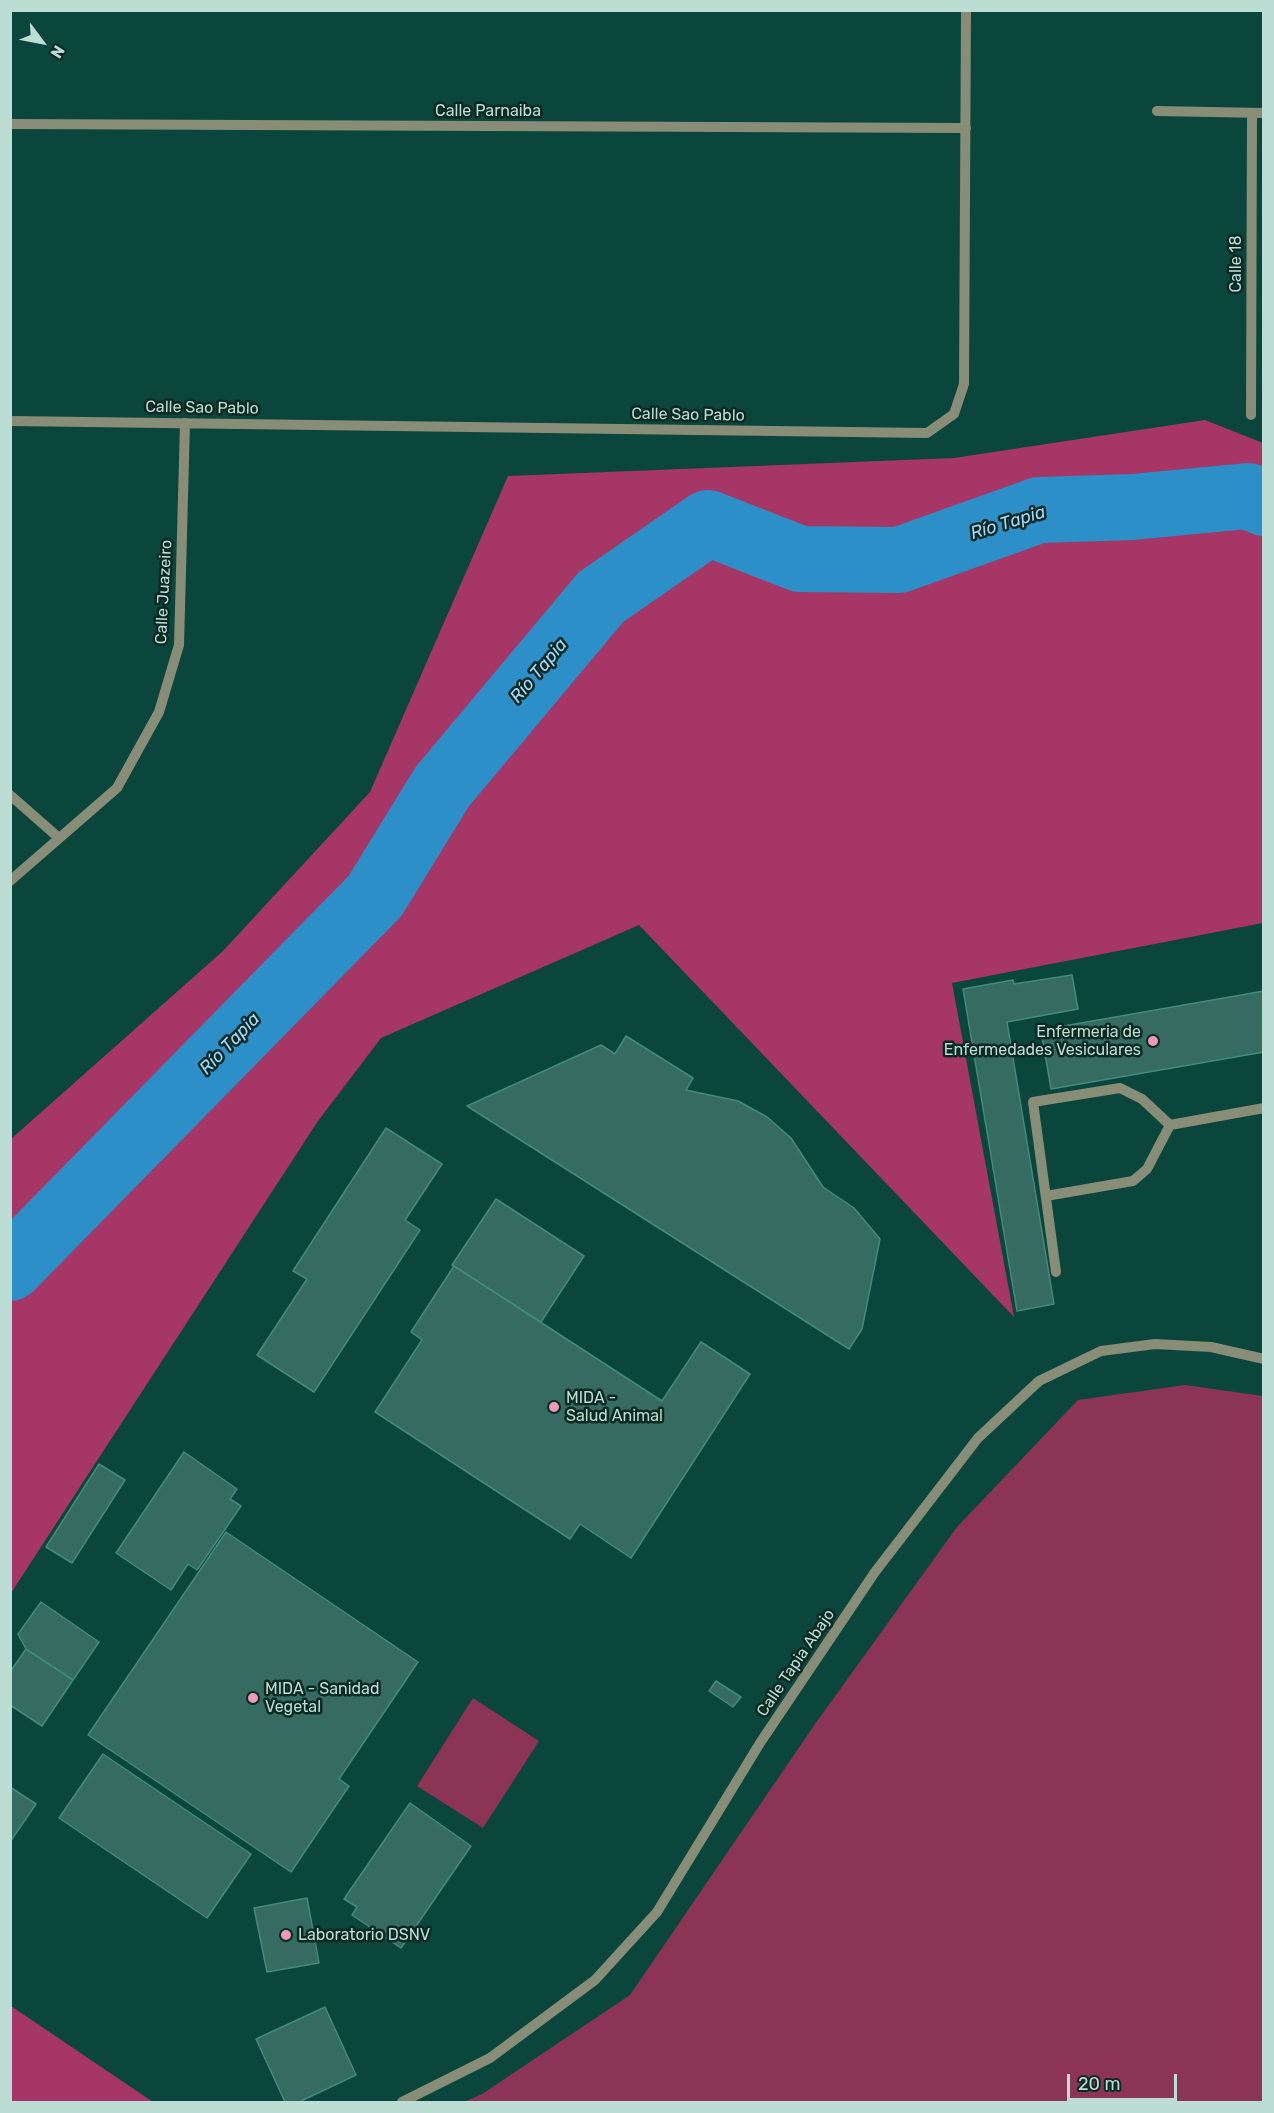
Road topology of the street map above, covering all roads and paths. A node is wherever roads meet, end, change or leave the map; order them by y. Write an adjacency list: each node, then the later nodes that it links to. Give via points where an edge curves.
1 (966, 10): 6 (street, Calle Sao Pablo)
2 (1157, 111): 3 (street)
3 (1252, 113): 4 (street); 7 (street, Calle 18)
4 (1263, 113)
5 (10, 124): 6 (street, Calle Parnaiba)
6 (966, 128): 9 (street, Calle Sao Pablo, via 964,384 954,414 927,433)
7 (1251, 416)
8 (10, 421): 9 (street, Calle Sao Pablo)
9 (185, 423): 11 (street, Calle Juazeiro, via 179,645 159,712 117,788)
10 (10, 795): 11 (street)
11 (58, 838): 12 (street, Calle Juazeiro)
12 (10, 880)
13 (1263, 1108): 14 (street)
14 (1170, 1125): 15 (street, via 1147,1169 1133,1181); 15 (street, via 1142,1099 1120,1088 1033,1102)
15 (1046, 1196): 16 (street)
16 (1056, 1272)
17 (1263, 1359): 18 (street, Calle Tapia Abajo, via 1211,1347 1155,1344 1101,1351 1039,1381 978,1438 875,1572 760,1743 657,1912 595,1980 490,2058)
18 (402, 2103)

